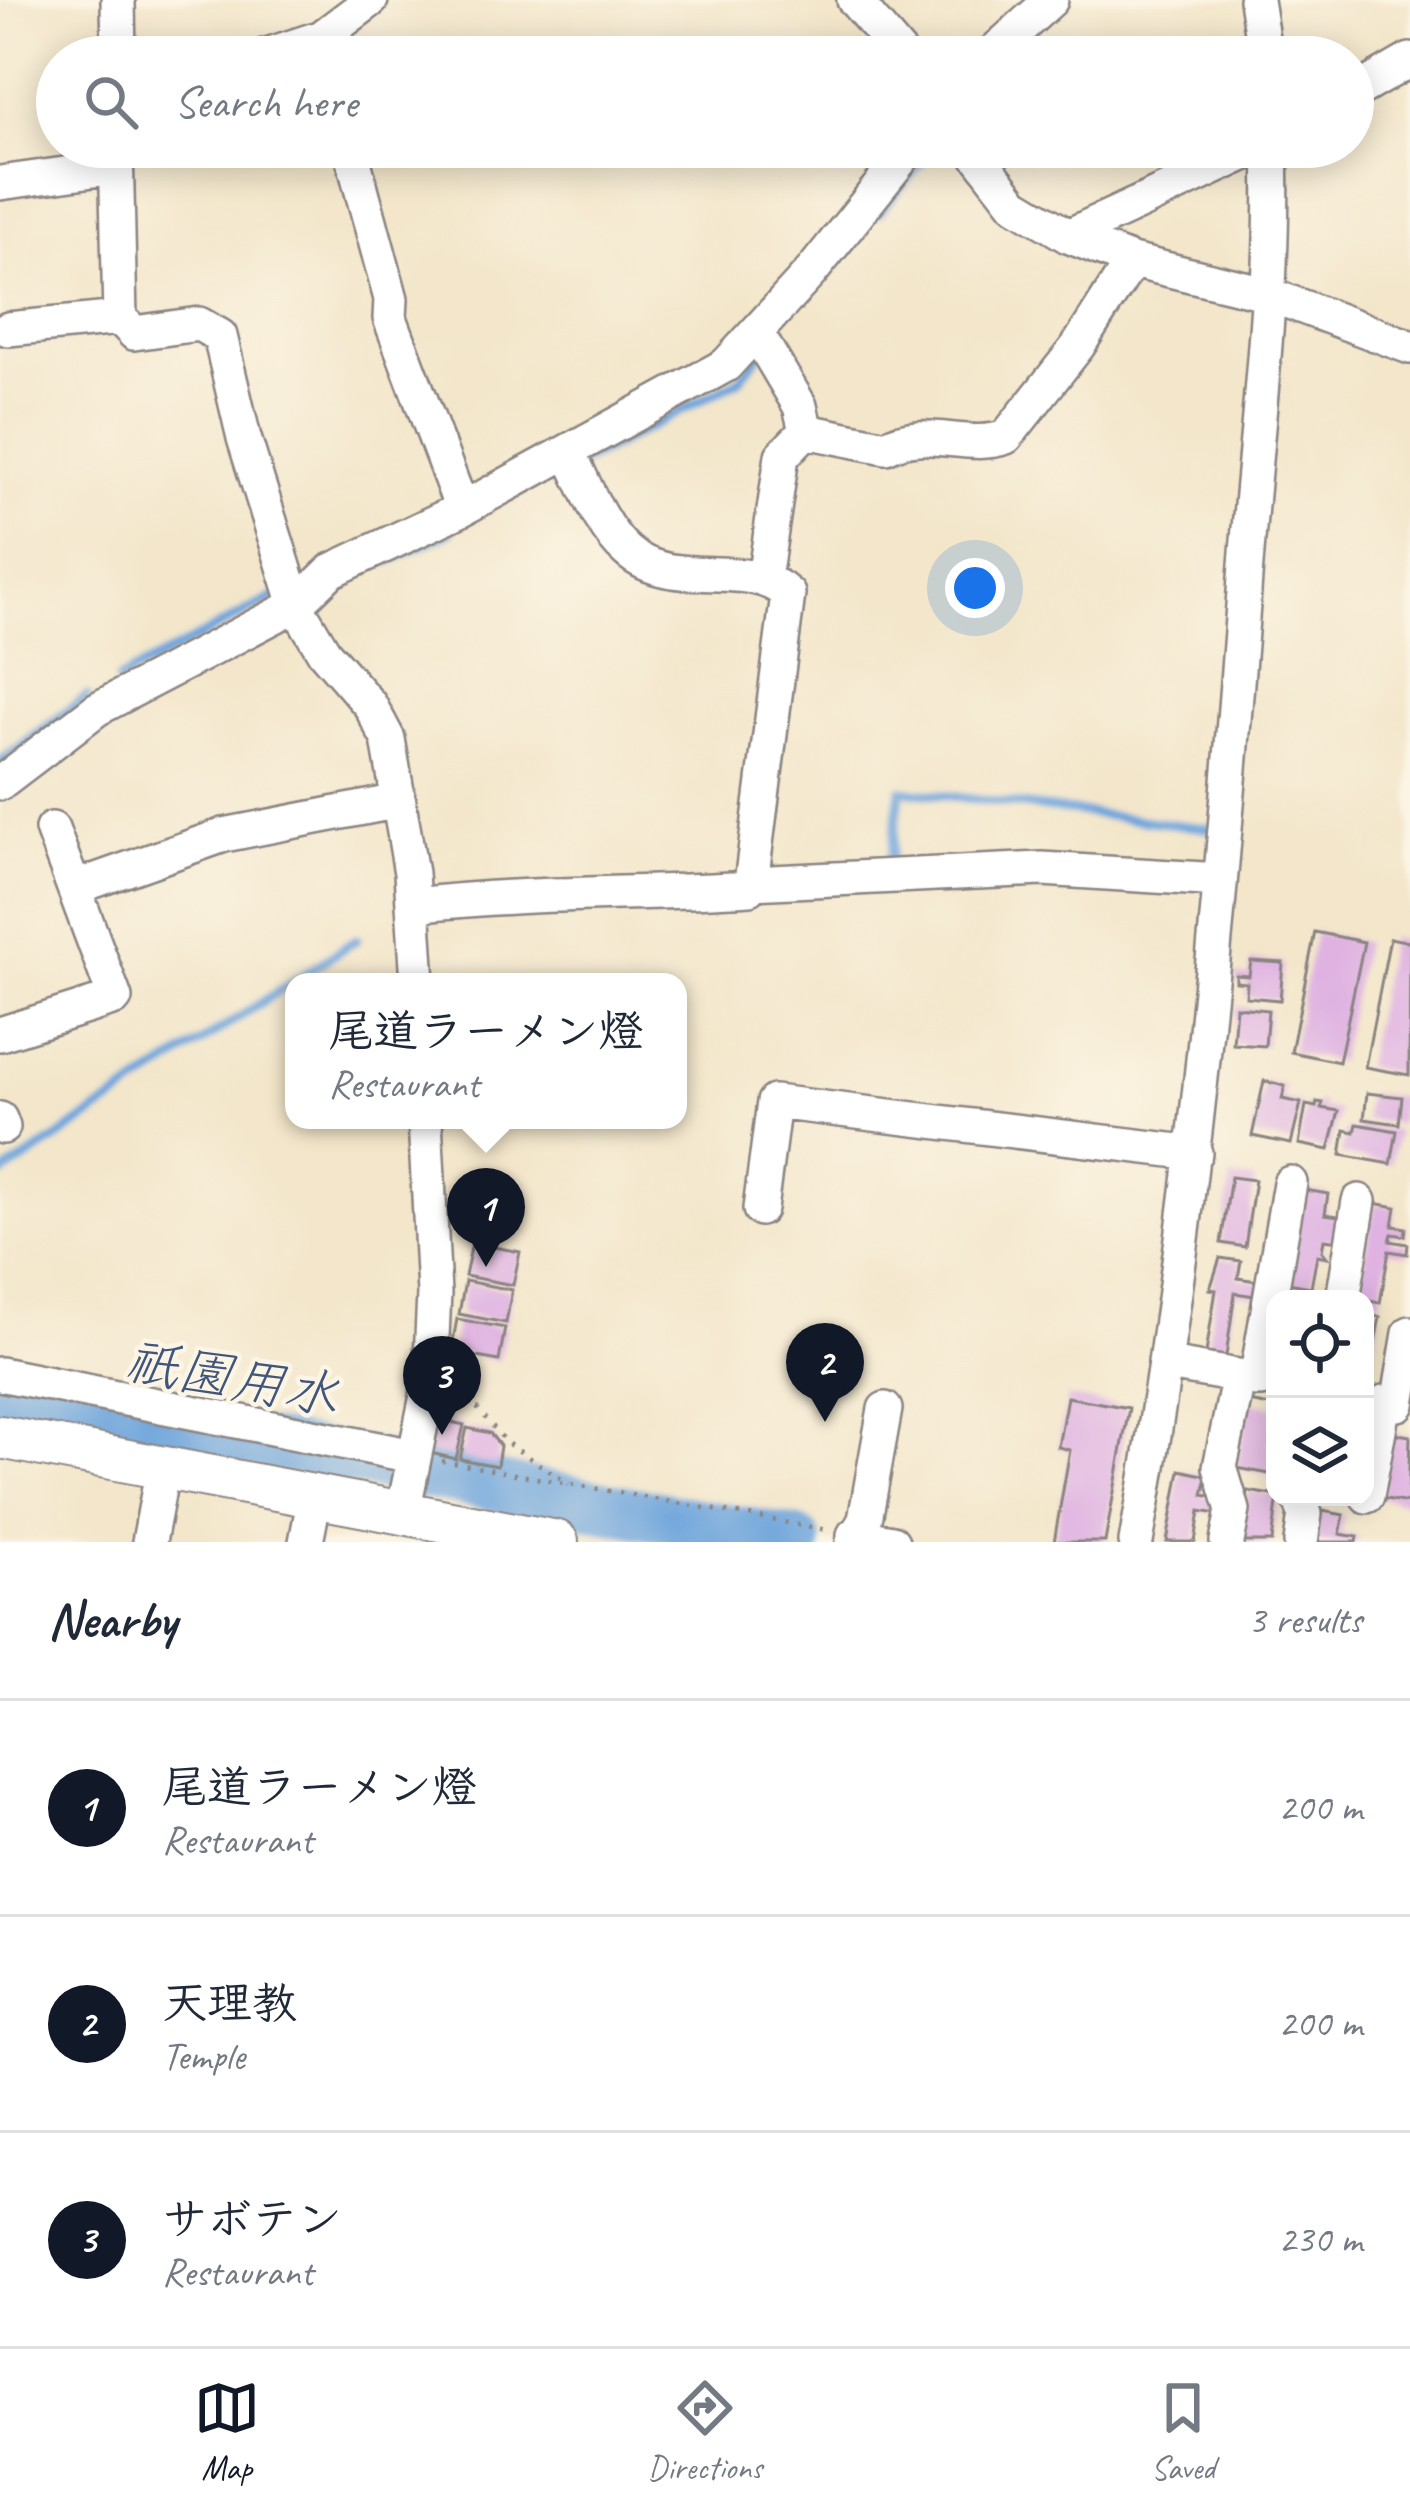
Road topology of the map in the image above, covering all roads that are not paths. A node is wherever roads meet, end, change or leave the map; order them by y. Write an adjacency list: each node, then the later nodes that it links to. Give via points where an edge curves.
1 (118, 0): 6 (street)
2 (371, 0): 7 (street)
3 (854, 0): 8 (street)
4 (1051, 0): 9 (street)
5 (1256, 0): 10 (street)
6 (119, 36)
7 (335, 36)
8 (885, 36)
9 (1011, 36)
10 (1261, 36)
11 (1410, 60): 12 (street)
12 (1374, 81)
13 (67, 168): 20 (street)
14 (116, 168): 24 (street)
15 (356, 168): 30 (street, via 391,318)
16 (895, 168): 26 (street)
17 (987, 168): 21 (street, via 1015,204)
18 (1214, 168): 21 (street)
19 (1270, 168): 23 (street)
20 (0, 183)
21 (1068, 236): 22 (street)
22 (1132, 261): 23 (street); 28 (street, via 1006,437 904,436 886,447)
23 (1265, 293): 27 (street); 36 (street)
24 (120, 318): 25 (street); 32 (street, via 134,333 199,324 220,336)
25 (8, 329)
26 (761, 343): 28 (street, via 800,406); 29 (street)
27 (1410, 346)
28 (806, 431): 31 (street, via 790,442 777,473)
29 (573, 462): 30 (street); 31 (street, via 629,554 688,575)
30 (462, 509): 32 (street, via 331,571)
31 (764, 579): 37 (street, via 788,594)
32 (296, 605): 33 (street, via 97,709); 34 (street, via 388,739)
33 (0, 783)
34 (399, 801): 38 (street, via 224,836); 39 (street)
35 (52, 829): 38 (street)
36 (1220, 880): 37 (street, via 1042,869); 43 (street)
37 (752, 883): 39 (street)
38 (74, 888): 41 (street, via 115,998)
39 (415, 905): 40 (street)
40 (418, 973)
41 (0, 1034)
42 (425, 1129): 57 (street, via 430,1381)
43 (1196, 1153): 46 (street, via 774,1102); 49 (street)
44 (1290, 1183): 51 (street)
45 (1359, 1201): 47 (street)
46 (760, 1209)
47 (1344, 1290)
48 (1410, 1333): 52 (street)
49 (1168, 1364): 51 (street); 65 (street)
50 (0, 1374): 57 (street)
51 (1257, 1380): 66 (street, via 1220,1467 1233,1510)
52 (1389, 1403): 55 (street)
53 (885, 1409): 60 (street, via 865,1520)
54 (0, 1436): 56 (street)
55 (1374, 1466)
56 (163, 1467): 58 (street); 61 (street)
57 (409, 1479): 58 (street); 63 (street)
58 (314, 1496): 62 (street)
59 (1302, 1506): 67 (street)
60 (854, 1538): 64 (street)
61 (149, 1542)
62 (306, 1542)
63 (557, 1542)
64 (892, 1542)
65 (1136, 1542)
66 (1227, 1542)
67 (1300, 1542)

